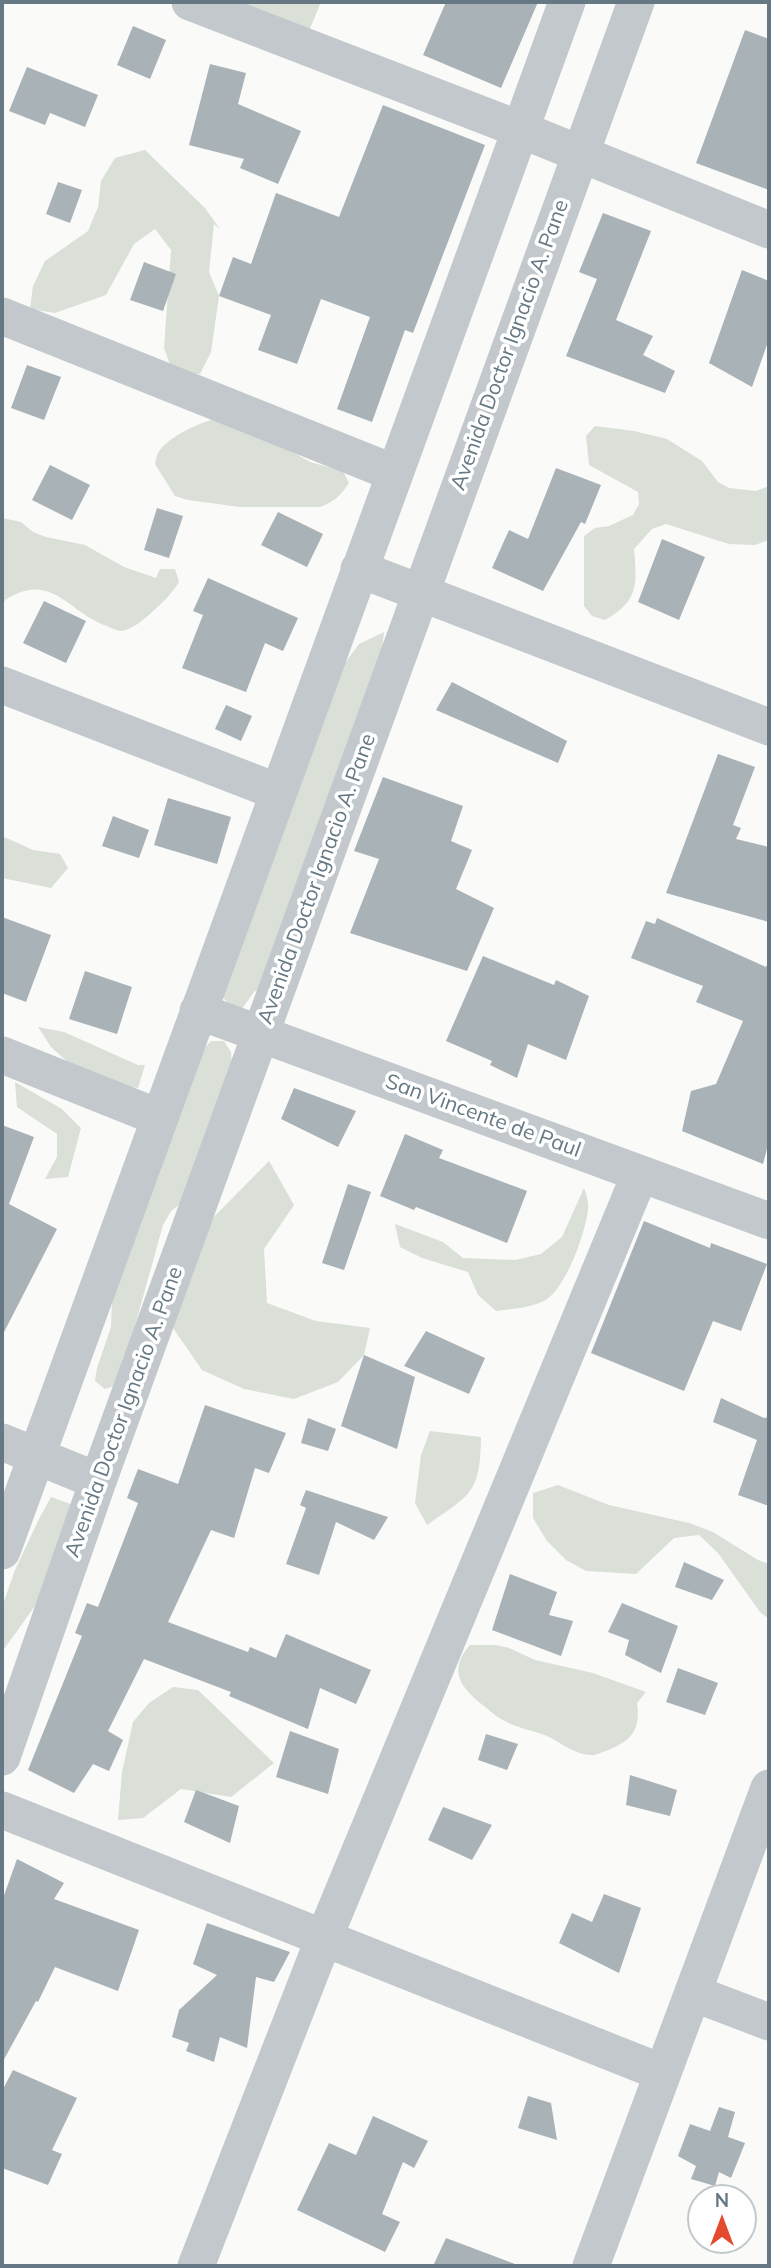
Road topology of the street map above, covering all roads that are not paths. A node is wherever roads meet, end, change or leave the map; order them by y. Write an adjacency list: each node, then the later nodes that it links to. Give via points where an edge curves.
1 (190, 2): 4 (street)
2 (567, 2): 4 (street)
3 (636, 2): 5 (street, Avenida Doctor Ignacio A. Pane)
4 (519, 129): 5 (street); 8 (street)
5 (579, 154): 6 (street); 10 (street, Avenida Doctor Ignacio A. Pane)
6 (769, 230)
7 (2, 316): 8 (street)
8 (394, 473): 9 (street)
9 (359, 569): 10 (street); 13 (street)
10 (420, 593): 12 (street); 15 (street, Avenida Doctor Ignacio A. Pane)
11 (2, 685): 13 (street)
12 (769, 727)
13 (278, 792): 14 (street)
14 (198, 1012): 15 (street, San Vincente de Paul); 17 (street)
15 (261, 1035): 18 (street, San Vincente de Paul); 22 (street, Avenida Doctor Ignacio A. Pane)
16 (2, 1055): 17 (street)
17 (160, 1118): 21 (street)
18 (640, 1174): 19 (street, San Vincente de Paul); 27 (street)
19 (769, 1221)
20 (2, 1442): 21 (street)
21 (36, 1456): 22 (street); 23 (street)
22 (98, 1481): 24 (street, Avenida Doctor Ignacio A. Pane)
23 (2, 1551)
24 (2, 1757)
25 (769, 1788): 28 (street)
26 (2, 1810): 27 (street)
27 (324, 1938): 30 (street); 31 (street)
28 (693, 1993): 29 (street); 30 (street)
29 (769, 2022)
30 (663, 2073): 32 (street)
31 (196, 2266)
32 (591, 2266)

